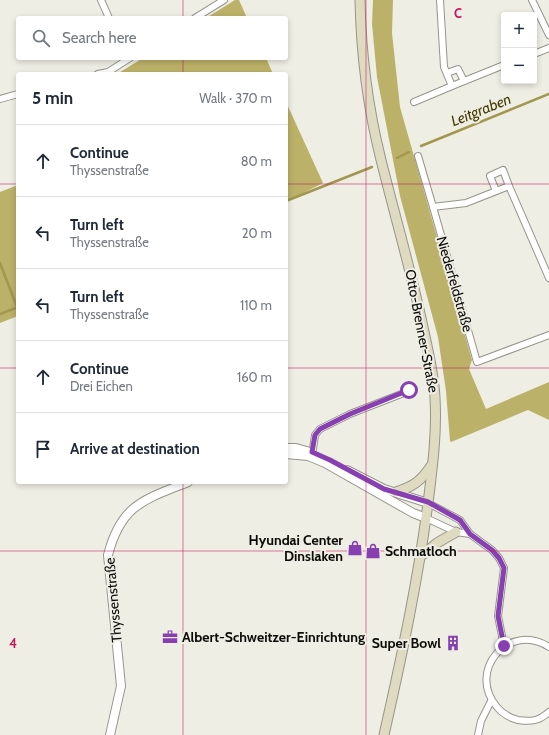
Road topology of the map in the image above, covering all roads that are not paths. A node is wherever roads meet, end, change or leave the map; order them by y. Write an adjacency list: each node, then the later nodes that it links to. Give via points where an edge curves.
1 (101, 0): 6 (street)
2 (224, 0): 7 (street)
3 (360, 0): 30 (main road, Otto-Brenner-Straße, via 360,25 372,118 417,296 430,359 436,430)
4 (440, 0): 14 (street, via 444,67)
5 (532, 0): 8 (street)
6 (108, 16)
7 (198, 16)
8 (549, 35)
9 (549, 48): 10 (street)
10 (537, 53)
11 (125, 60): 13 (street)
12 (501, 66): 15 (street)
13 (108, 72)
14 (447, 73): 15 (street, via 458,69); 16 (street)
15 (464, 81): 16 (street)
16 (452, 86): 19 (street)
17 (16, 95): 18 (street)
18 (0, 99)
19 (414, 102)
20 (418, 156): 23 (street, Niederfeldstraße)
21 (509, 186): 22 (street); 22 (street, via 503,170 490,176); 24 (street)
22 (496, 191): 23 (street, via 466,203)
23 (434, 207): 25 (street, Niederfeldstraße, via 477,362)
24 (549, 278)
25 (549, 335)
26 (409, 390): 29 (street, via 320,429 315,435)
27 (288, 448): 29 (street, via 296,448)
28 (288, 454): 29 (street)
29 (312, 455): 32 (street, via 330,460 384,489); 34 (street)
30 (432, 465): 32 (main road, via 418,482 410,488); 33 (main road, Otto-Brenner-Straße)
31 (183, 484): 42 (street, Thyssenstraße, via 145,500 132,509 119,524 112,539 108,555 121,686)
32 (396, 492): 33 (street)
33 (428, 502): 34 (main road, Otto-Brenner-Straße); 36 (street, via 460,520)
34 (426, 518): 35 (street); 37 (main road, Otto-Brenner-Straße)
35 (456, 532): 36 (street); 37 (main road)
36 (470, 534): 38 (street, via 492,550 504,568 498,616)
37 (420, 556): 43 (main road, Otto-Brenner-Straße)
38 (504, 646): 39 (street, via 516,641 530,640); 40 (street, via 493,657 487,671 486,686)
39 (549, 647)
40 (491, 701): 41 (street, via 501,712 513,719 534,720); 44 (street, via 480,721)
41 (549, 712)
42 (110, 735)
43 (384, 735)
44 (478, 735)

